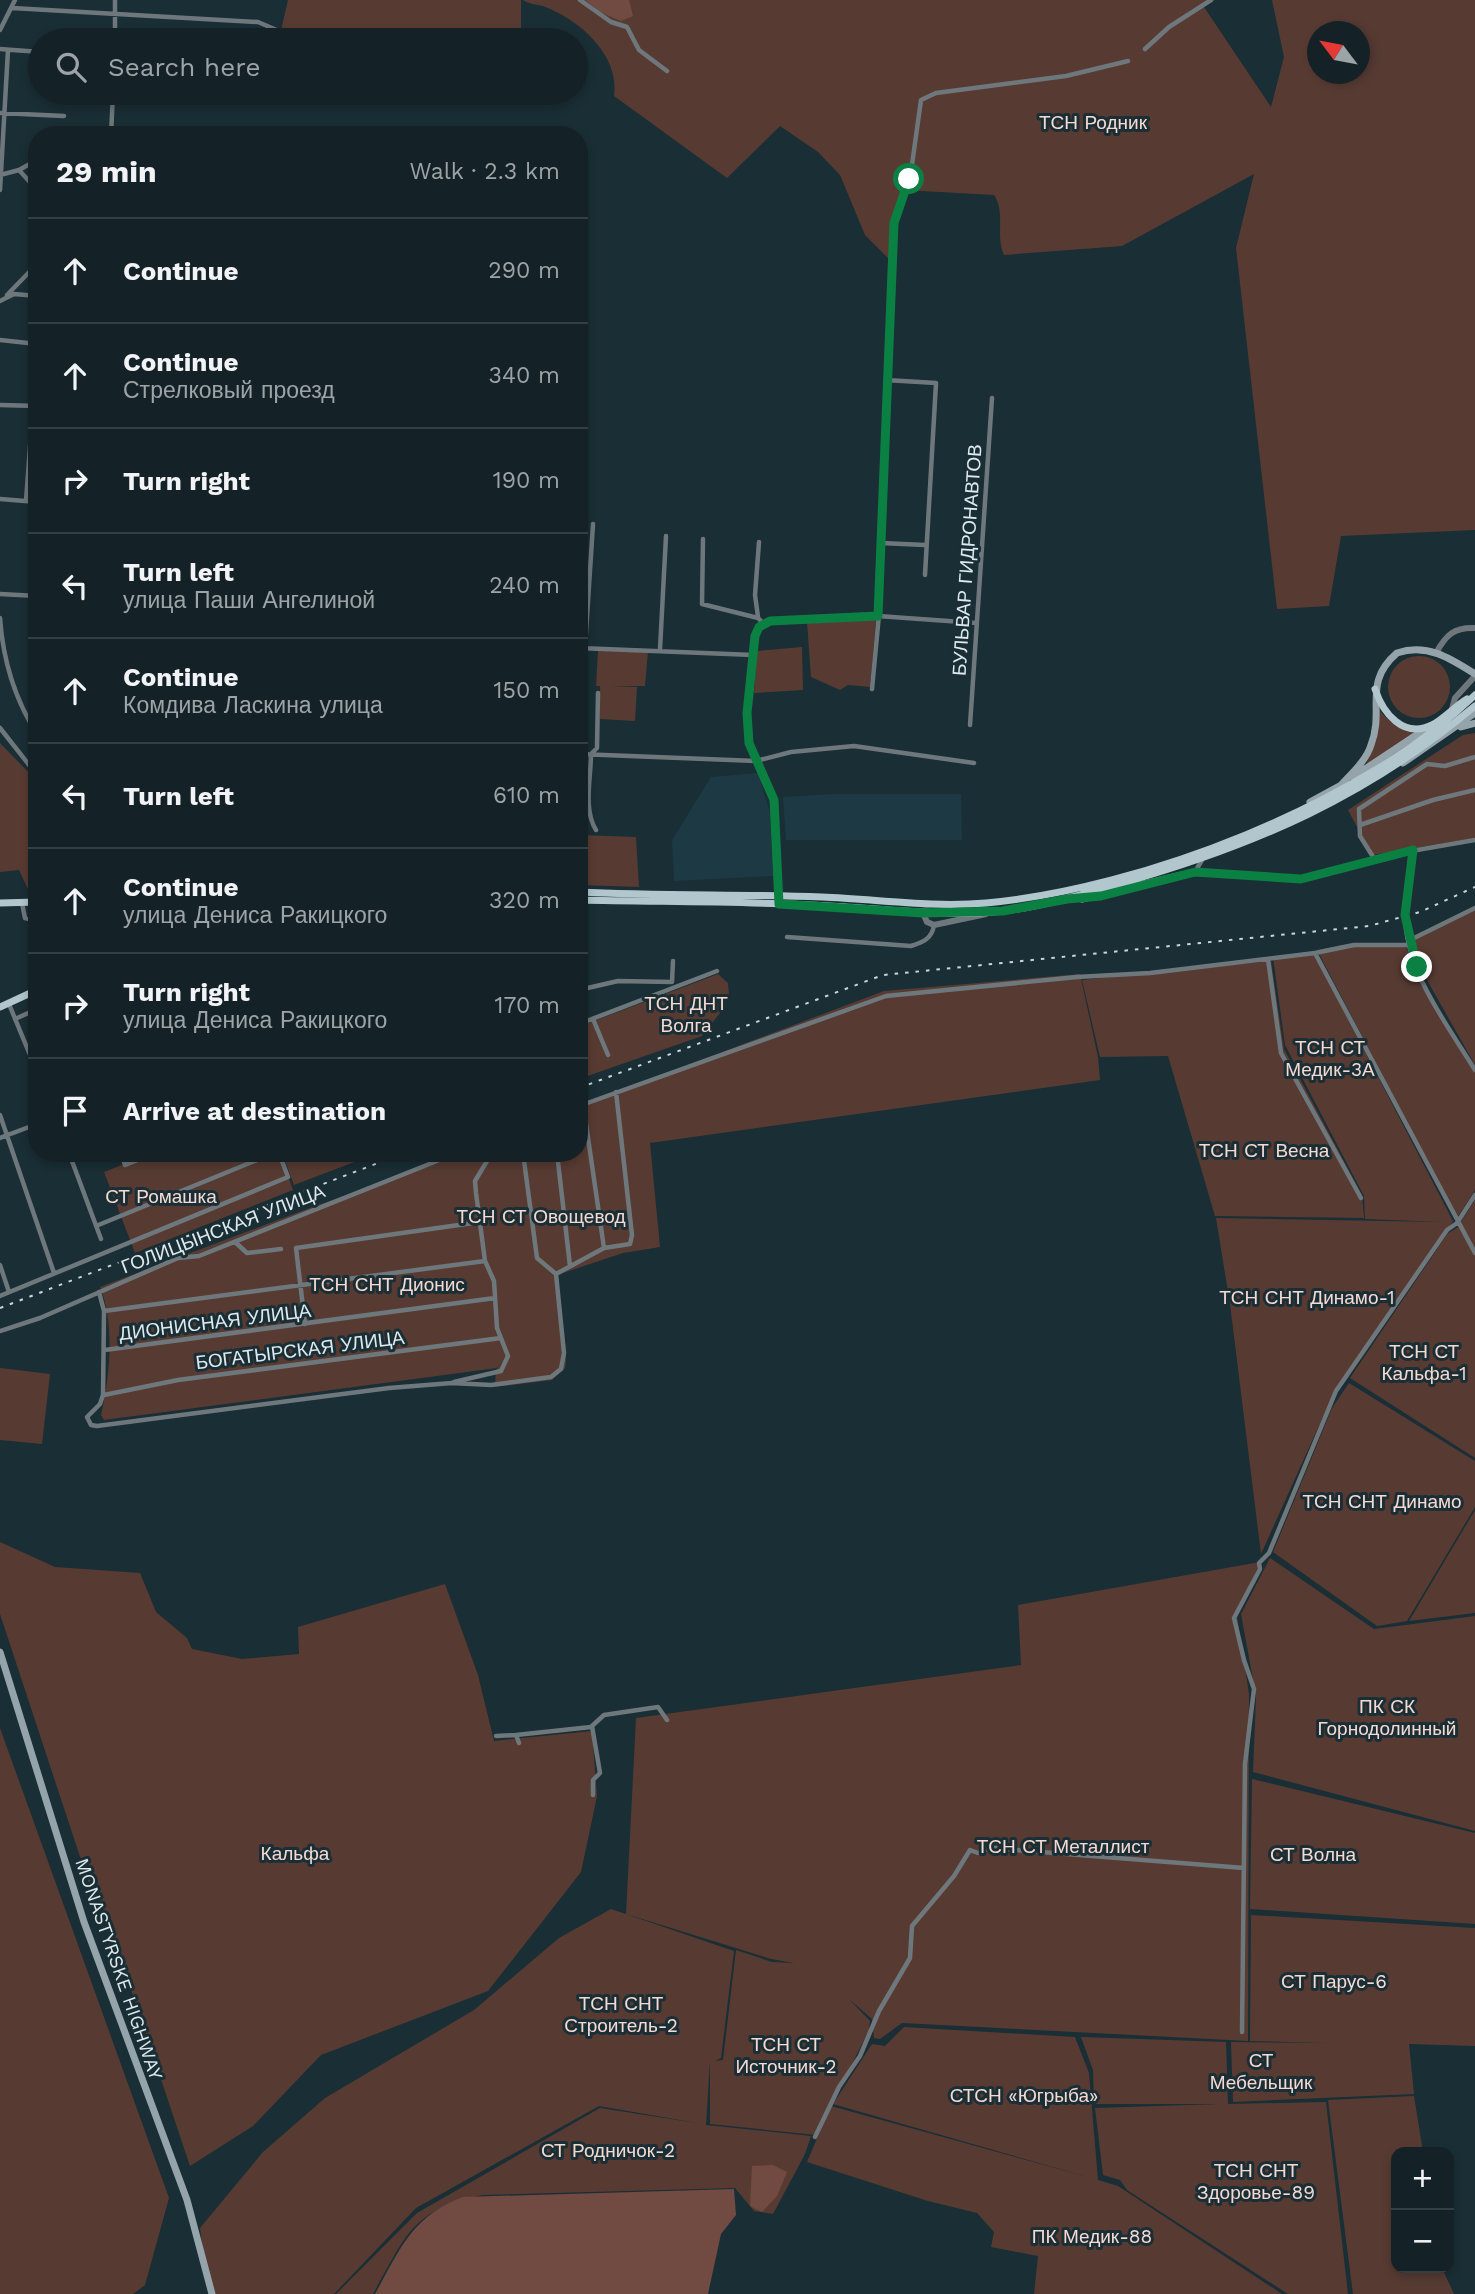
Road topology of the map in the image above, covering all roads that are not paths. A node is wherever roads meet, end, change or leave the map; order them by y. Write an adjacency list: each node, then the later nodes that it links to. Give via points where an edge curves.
1 (15, 0): 5 (street)
2 (115, 0): 6 (street)
3 (580, 0): 15 (street, via 611,22 627,27 639,50)
4 (1211, 0): 11 (street)
5 (12, 8): 6 (street); 9 (street)
6 (115, 15): 7 (street); 8 (street, via 258,22)
7 (115, 28)
8 (272, 28)
9 (0, 30)
10 (0, 49): 12 (street)
11 (1145, 49)
12 (8, 50): 13 (street); 17 (street)
13 (28, 51)
14 (1128, 61): 31 (street, via 1066,76 936,93 921,100 909,179 894,223)
15 (667, 71)
16 (112, 105): 19 (street)
17 (2, 113): 18 (street); 22 (street)
18 (64, 116)
19 (111, 126)
20 (28, 165): 21 (street)
21 (19, 170): 22 (street); 23 (street)
22 (1, 175): 24 (street)
23 (28, 180)
24 (0, 190)
25 (28, 273): 26 (street)
26 (7, 295): 27 (street); 28 (street)
27 (28, 296)
28 (0, 299)
29 (0, 340): 30 (street)
30 (28, 343)
31 (886, 380): 42 (street); 43 (street, via 936,383)
32 (992, 398): 51 (street, БУЛЬВАР ГИДРОНАВТОВ)
33 (0, 405): 34 (street)
34 (28, 406)
35 (28, 480): 37 (street)
36 (0, 499): 37 (street)
37 (26, 501)
38 (593, 524): 45 (street)
39 (666, 536): 55 (street)
40 (703, 539): 50 (street, via 702,604)
41 (759, 542): 50 (street)
42 (881, 543): 43 (street); 48 (street)
43 (925, 545): 44 (street)
44 (925, 575)
45 (588, 580)
46 (0, 594): 47 (street)
47 (28, 596)
48 (878, 616): 51 (street); 52 (street); 59 (street)
49 (0, 618): 66 (street, via 2,650)
50 (758, 618): 52 (street)
51 (976, 622): 68 (street, БУЛЬВАР ГИДРОНАВТОВ)
52 (764, 624): 57 (street, via 755,636)
53 (1475, 628): 56 (street, via 1449,634)
54 (588, 648): 55 (street)
55 (660, 649): 57 (street)
56 (1436, 653): 58 (main road); 60 (main road, via 1411,648 1397,653 1378,674)
57 (753, 655): 74 (street, via 747,713 749,743)
58 (1475, 675): 64 (street, via 1455,698)
59 (872, 689)
60 (1375, 690): 69 (main road, via 1396,723 1414,729); 78 (main road, via 1372,744)
61 (598, 693): 72 (street, via 597,748)
62 (1475, 694): 64 (main road); 81 (main road, via 1391,761)
63 (1475, 706): 76 (main road)
64 (1452, 709): 69 (main road)
65 (1475, 713): 71 (main road)
66 (28, 719)
67 (1475, 723): 71 (main road)
68 (970, 725)
69 (1431, 726): 78 (main road)
70 (0, 728): 77 (street)
71 (1457, 728): 76 (main road)
72 (591, 754): 74 (street); 80 (street)
73 (1475, 757): 82 (street, via 1445,766 1427,764 1359,809)
74 (756, 761): 75 (street, via 791,752 855,746); 92 (street, via 774,800)
75 (974, 763)
76 (1403, 763): 86 (main road, via 1314,813)
77 (28, 764)
78 (1341, 785): 81 (main road)
79 (1475, 790): 82 (street)
80 (589, 802): 83 (street, via 589,820)
81 (1290, 815): 96 (main road, via 1165,864 1087,885 985,903)
82 (1360, 825): 87 (street, via 1363,843)
83 (596, 830)
84 (1475, 840): 85 (street)
85 (1413, 850): 87 (street); 103 (street, via 1405,915)
86 (1205, 857): 88 (street); 90 (main road)
87 (1375, 860): 88 (street, via 1301,879)
88 (1195, 872): 90 (main road, via 1101,896)
89 (588, 892): 92 (main road)
90 (1067, 899): 98 (main road)
91 (588, 900): 92 (main road)
92 (779, 900): 96 (main road); 99 (main road)
93 (22, 902): 94 (main road); 95 (main road); 100 (street)
94 (28, 902)
95 (0, 903)
96 (934, 904): 99 (main road)
97 (1475, 908): 103 (street)
98 (992, 912): 99 (main road); 101 (street)
99 (923, 913): 101 (street)
100 (28, 919)
101 (934, 925): 102 (street, via 925,941 911,946)
102 (787, 937)
103 (1410, 943): 104 (street, via 1354,945); 118 (street, via 1429,993)
104 (1315, 953): 105 (street); 136 (street)
105 (1268, 959): 119 (street, via 886,996); 134 (street, via 1281,1053)
106 (673, 961): 108 (street, via 672,982 618,981)
107 (717, 971): 114 (street)
108 (588, 988)
109 (28, 994): 110 (main road)
110 (8, 1003): 111 (main road); 113 (street)
111 (0, 1007)
112 (28, 1013): 113 (street)
113 (15, 1019): 116 (street)
114 (593, 1019): 115 (street); 117 (street)
115 (588, 1020)
116 (28, 1050)
117 (608, 1055)
118 (1475, 1070)
119 (616, 1092): 120 (street); 140 (street, via 632,1236 630,1244)
120 (588, 1103)
121 (0, 1115): 123 (street)
122 (28, 1128): 123 (street)
123 (9, 1135): 124 (street); 146 (street)
124 (0, 1138)
125 (588, 1138): 140 (street)
126 (72, 1162): 137 (street)
127 (254, 1162): 137 (street)
128 (280, 1162): 146 (street, via 288,1177)
129 (435, 1162): 139 (street, ГОЛИЦЫНСКАЯ УЛИЦА)
130 (486, 1162): 135 (street, via 475,1181)
131 (524, 1162): 147 (street, via 537,1258)
132 (558, 1162): 145 (street)
133 (1475, 1195): 136 (street)
134 (1361, 1198)
135 (480, 1222): 143 (street); 148 (street, via 296,1248)
136 (1457, 1223): 142 (street); 167 (street, via 1447,1230 1336,1391 1287,1513 1234,1618 1254,1689 1245,1764)
137 (96, 1226): 138 (street)
138 (101, 1239)
139 (235, 1242): 141 (street, via 247,1253); 150 (street, ГОЛИЦЫНСКАЯ УЛИЦА, via 199,1256 178,1258)
140 (604, 1248): 145 (street)
141 (281, 1249)
142 (1475, 1252)
143 (485, 1261): 148 (street); 152 (street)
144 (0, 1265): 149 (street)
145 (570, 1266): 147 (street)
146 (55, 1273): 149 (street)
147 (556, 1274): 158 (street, via 564,1353 561,1368 551,1377 491,1385)
148 (300, 1285): 153 (street); 154 (street)
149 (9, 1292): 151 (street)
150 (99, 1292): 153 (street); 155 (street, ГОЛИЦЫНСКАЯ УЛИЦА)
151 (0, 1296)
152 (495, 1298): 154 (street, ДИОНИСНАЯ УЛИЦА); 156 (street)
153 (104, 1311): 157 (street)
154 (305, 1324): 157 (street, ДИОНИСНАЯ УЛИЦА)
155 (0, 1332)
156 (501, 1338): 158 (street, via 508,1356 501,1371); 159 (street, БОГАТЫРСКАЯ УЛИЦА, via 178,1380)
157 (105, 1350): 159 (street)
158 (452, 1382): 159 (street, via 94,1426 88,1413)
159 (103, 1395)
160 (0, 1652): 170 (main road, MONASTYRSKE HIGHWAY, via 84,1922 187,2200)
161 (667, 1720): 162 (street, via 658,1707 604,1715)
162 (592, 1727): 163 (street); 166 (street, via 600,1773 593,1780)
163 (516, 1735): 164 (street); 165 (street)
164 (496, 1736)
165 (519, 1743)
166 (593, 1795)
167 (1244, 1868): 168 (street); 169 (street, via 970,1850 912,1926 910,1958)
168 (1241, 2032)
169 (815, 2137)
170 (212, 2294)

